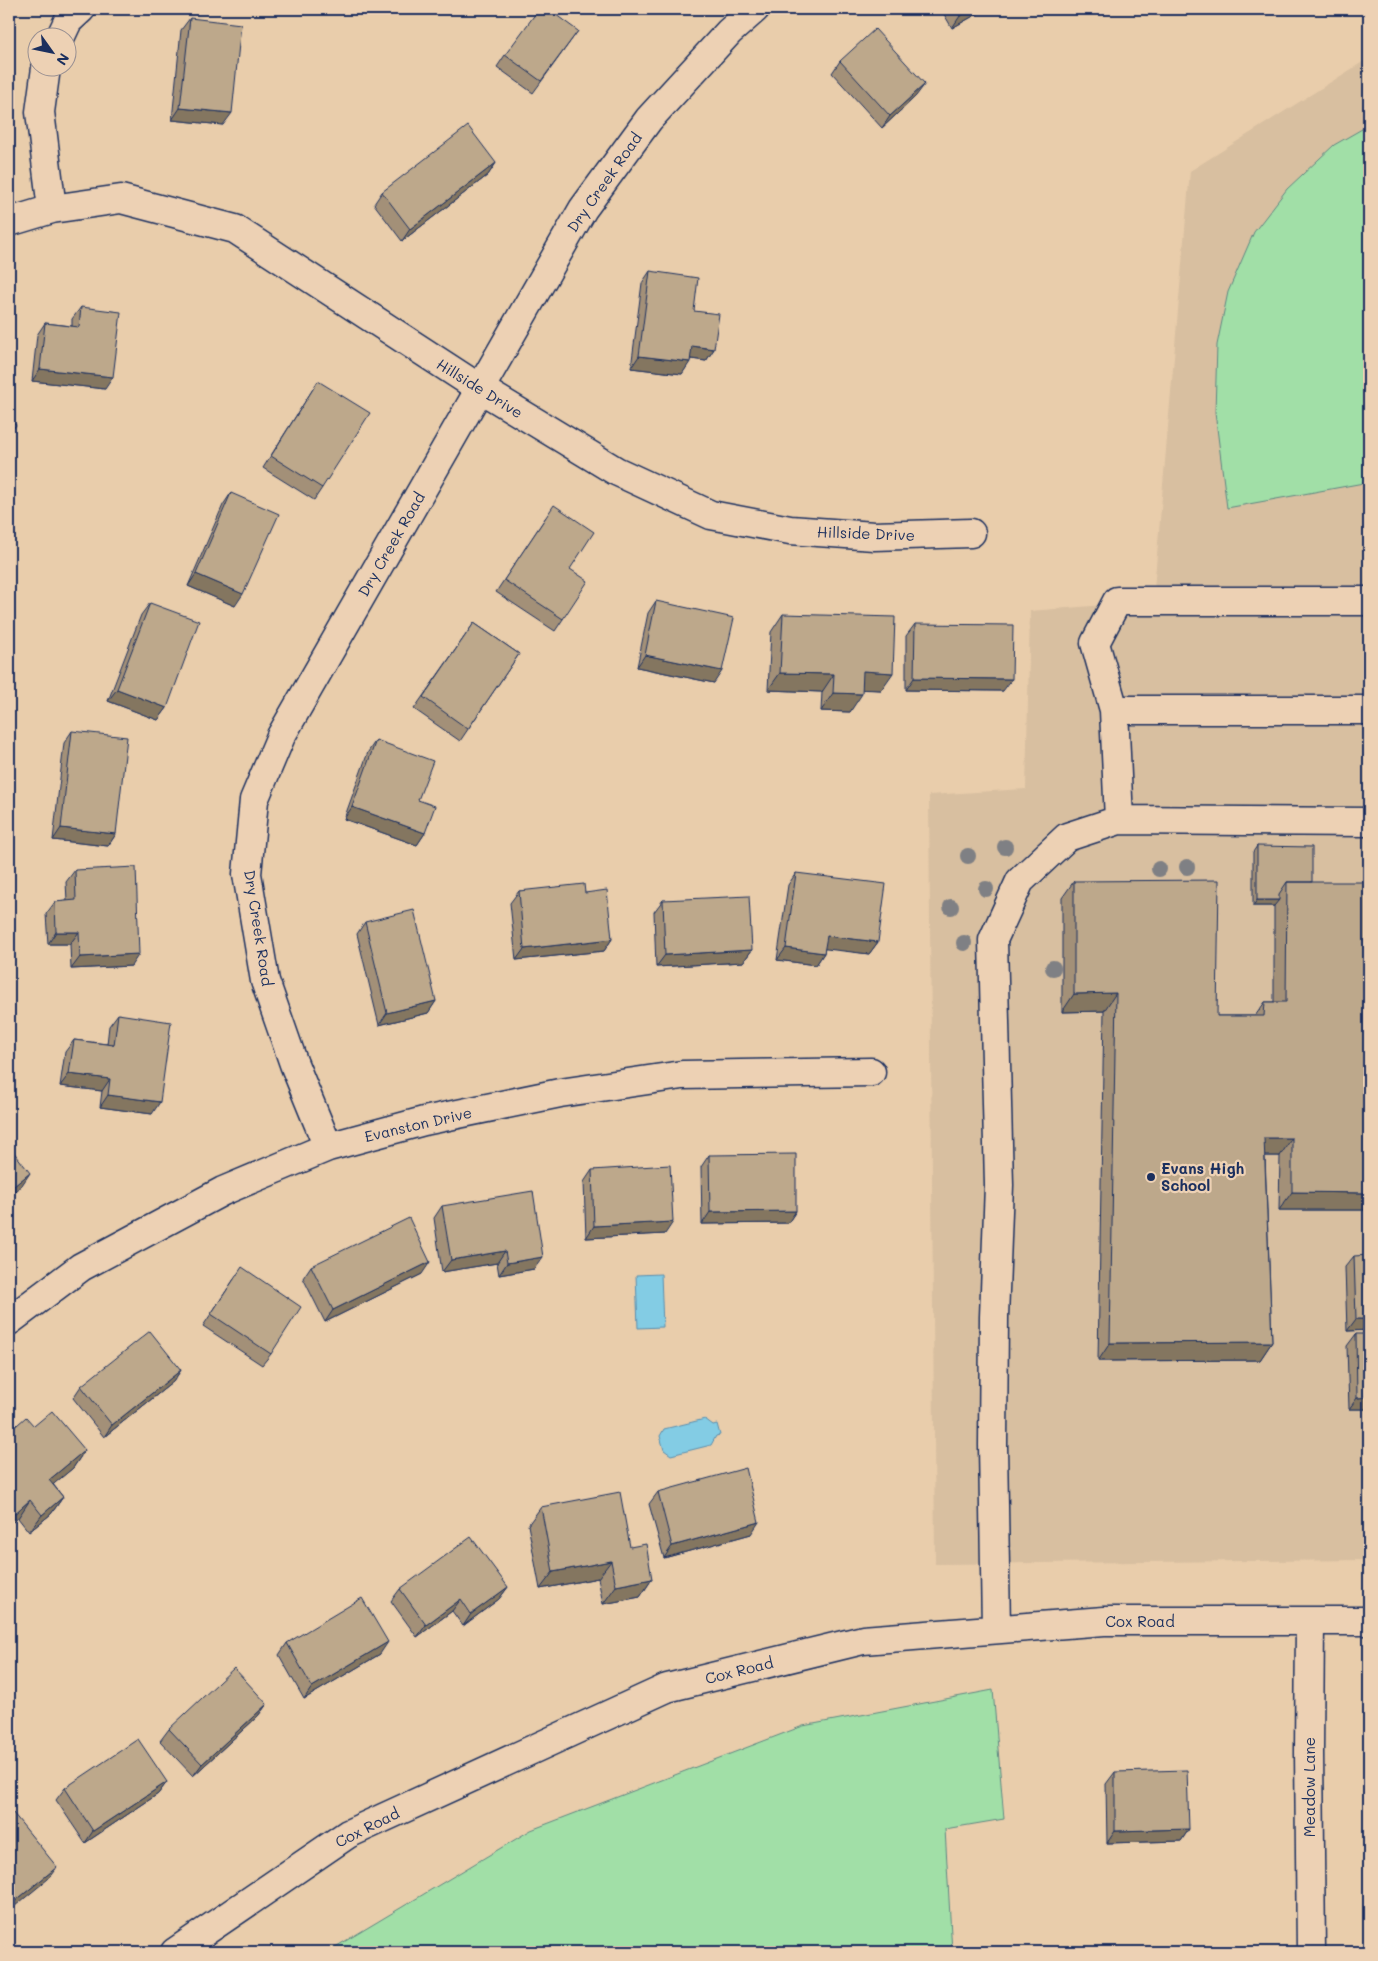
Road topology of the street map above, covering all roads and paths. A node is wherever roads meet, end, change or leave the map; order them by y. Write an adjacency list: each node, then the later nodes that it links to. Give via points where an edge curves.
1 (81, 9): 3 (street)
2 (755, 9): 7 (street, Dry Creek Road, via 729,32 649,118 583,209)
3 (65, 28)
4 (45, 78): 5 (street, via 40,112)
5 (52, 209): 6 (street, Hillside Drive); 7 (street, Hillside Drive, via 121,199 236,229)
6 (9, 222)
7 (480, 388): 8 (street, Hillside Drive, via 616,471 711,515 790,530 874,536); 15 (street, Dry Creek Road, via 281,736 254,800 247,874 265,981)
8 (971, 533)
9 (1369, 601): 10 (street, via 1117,601 1095,644)
10 (1114, 710): 11 (street); 12 (street)
11 (1369, 710)
12 (1119, 820): 13 (street); 19 (street, via 1067,837 1039,862 1020,881 993,940 999,1185 993,1445)
13 (1369, 822)
14 (871, 1072): 15 (street, Evanston Drive, via 682,1075 560,1093 424,1121)
15 (328, 1147): 16 (street, Evanston Drive, via 223,1191 90,1263)
16 (9, 1321)
17 (1310, 1621): 18 (street, Cox Road); 19 (street, Cox Road, via 1104,1621); 21 (street, Meadow Lane)
18 (1369, 1621)
19 (996, 1628): 20 (street, Cox Road, via 863,1640 667,1688 348,1834)
20 (175, 1952)
21 (1311, 1952)

